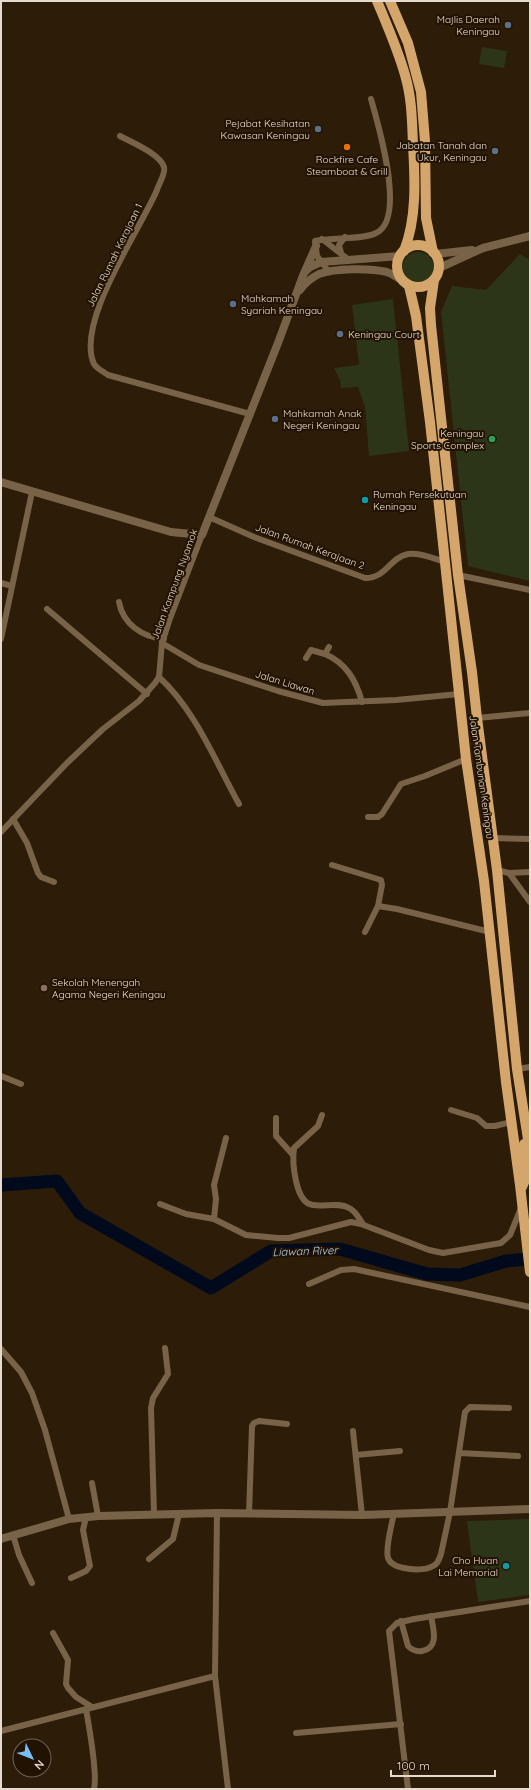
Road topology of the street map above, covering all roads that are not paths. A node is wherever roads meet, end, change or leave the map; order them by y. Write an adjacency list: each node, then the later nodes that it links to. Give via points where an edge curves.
1 (377, 1): 11 (main road, via 405,75 411,105 414,202 412,228)
2 (390, 1): 9 (main road, via 408,43 421,92 426,218)
3 (371, 99): 6 (street, via 386,161 389,214 386,224 376,233)
4 (120, 136): 20 (street, Jalan Rumah Kerajaan 1, via 158,157 164,167 164,173 96,312 92,335 95,365 108,375)
5 (530, 236): 8 (street)
6 (345, 237): 7 (street); 10 (street, via 339,245)
7 (318, 242): 10 (street); 13 (street, via 317,256); 16 (street, Jalan Kampung Nyamok)
8 (483, 248): 9 (street); 14 (street)
9 (434, 253): 11 (main road, via 428,248 416,246); 14 (main road)
10 (342, 254): 12 (street)
11 (402, 254): 12 (street); 18 (main road, via 397,270)
12 (350, 261): 13 (street)
13 (321, 262): 15 (street); 16 (street)
14 (439, 268): 17 (main road)
15 (329, 272): 18 (street, Jalan Kampung Nyamok, via 378,270 392,274); 19 (street, Jalan Kampung Nyamok, via 309,280)
16 (304, 273): 19 (street, Jalan Kampung Nyamok)
17 (434, 280): 18 (main road, via 422,287); 26 (main road, Jalan Tambunan Keningau, via 430,308 431,325)
18 (406, 284): 25 (main road, Jalan Tambunan Keningau, via 416,316)
19 (297, 294): 20 (street, Jalan Kampung Nyamok)
20 (250, 414): 23 (street, Jalan Kampung Nyamok)
21 (1, 482): 22 (street)
22 (32, 492): 24 (street, via 171,532); 28 (street)
23 (209, 517): 24 (street, Jalan Kampung Nyamok); 25 (street, Jalan Rumah Kerajaan 2, via 254,537 365,578 378,577 401,557 410,554)
24 (202, 535): 34 (street, Jalan Kampung Nyamok)
25 (446, 562): 40 (main road, Jalan Tambunan Keningau)
26 (458, 575): 29 (street); 43 (main road, Jalan Tambunan Keningau)
27 (1, 583): 28 (street)
28 (12, 586): 32 (street)
29 (530, 590)
30 (119, 602): 34 (street, Jalan Liawan, via 126,620 143,634)
31 (47, 608): 39 (street)
32 (2, 629): 33 (street)
33 (1, 639)
34 (163, 641): 38 (street, Jalan Kampung Nyamok); 41 (street, Jalan Liawan, via 199,666 296,697 323,703)
35 (329, 647): 36 (street)
36 (325, 654): 37 (street, via 311,650); 41 (street, via 348,670 358,686)
37 (306, 658)
38 (159, 677): 39 (street); 45 (street, via 177,694 191,716)
39 (147, 694): 47 (street, via 83,747)
40 (459, 694): 41 (street, Jalan Liawan); 44 (main road, Jalan Tambunan Keningau)
41 (362, 702)
42 (530, 713): 43 (street)
43 (477, 718): 49 (main road, Jalan Tambunan Keningau)
44 (466, 759): 46 (street, via 401,784 382,814 378,817); 59 (main road, Jalan Tambunan Keningau)
45 (238, 804)
46 (368, 817)
47 (13, 819): 48 (street); 55 (street, via 27,843 38,873 41,877)
48 (1, 832)
49 (492, 838): 50 (street); 52 (main road, Jalan Tambunan Keningau)
50 (530, 838)
51 (332, 866): 57 (street, via 381,880)
52 (497, 870): 54 (street); 61 (main road, Jalan Tambunan Keningau)
53 (530, 872): 54 (street)
54 (509, 873): 56 (street)
55 (54, 882)
56 (530, 902)
57 (378, 906): 58 (street); 59 (street)
58 (366, 932)
59 (490, 932): 67 (main road, Jalan Tambunan Keningau)
60 (530, 1068): 61 (street)
61 (517, 1069): 68 (main road, Jalan Tambunan Keningau)
62 (1, 1076): 63 (street)
63 (21, 1084)
64 (451, 1110): 67 (street, via 476,1118 486,1126)
65 (322, 1115): 71 (street, via 318,1126 294,1148)
66 (276, 1118): 71 (street, via 276,1136)
67 (511, 1122): 72 (main road, Jalan Tambunan Keningau)
68 (527, 1124): 70 (main road, Jalan Tambunan Keningau); 72 (main road, via 524,1151 526,1178)
69 (226, 1138): 75 (street, via 214,1185)
70 (530, 1152)
71 (293, 1155): 76 (street, via 299,1193 305,1202 312,1205 349,1207)
72 (521, 1189): 74 (main road, Jalan Tambunan Keningau)
73 (160, 1204): 75 (street, via 186,1214)
74 (522, 1204): 76 (street, via 512,1231 502,1243 443,1253); 77 (main road, Jalan Tambunan Keningau)
75 (214, 1219): 76 (street, via 246,1235 278,1238 289,1238 345,1222)
76 (363, 1224)
77 (530, 1272)
78 (309, 1284): 79 (street, via 340,1270 354,1269)
79 (530, 1307)
80 (165, 1348): 94 (street, via 168,1374 153,1398 151,1408)
81 (1, 1349): 100 (street, via 21,1372 32,1393 45,1430)
82 (509, 1408): 86 (street, via 466,1409)
83 (287, 1424): 96 (street, via 259,1422 252,1426)
84 (354, 1431): 87 (street)
85 (400, 1451): 87 (street)
86 (459, 1453): 88 (street); 91 (street)
87 (356, 1455): 97 (street)
88 (518, 1456)
89 (92, 1483): 98 (street)
90 (530, 1509): 91 (street)
91 (450, 1512): 93 (street); 93 (street, via 439,1560 433,1567 419,1570 397,1566 388,1560 387,1552)
92 (217, 1513): 95 (street); 96 (street); 110 (street)
93 (394, 1513): 97 (street)
94 (154, 1514): 95 (street); 98 (street)
95 (180, 1514): 103 (street, via 173,1539)
96 (249, 1514): 97 (street)
97 (362, 1515)
98 (98, 1516): 99 (street)
99 (86, 1517): 100 (street); 104 (street, via 83,1530 90,1566 86,1571)
100 (69, 1519): 101 (street)
101 (13, 1535): 102 (street); 105 (street)
102 (1, 1539)
103 (149, 1559)
104 (71, 1578)
105 (32, 1583)
106 (530, 1601): 107 (street)
107 (431, 1616): 108 (street); 108 (street, via 434,1639 427,1650 416,1651 408,1646)
108 (401, 1621): 112 (street, via 393,1625 389,1634)
109 (53, 1633): 111 (street, via 68,1660 66,1684)
110 (215, 1676): 111 (street); 116 (street)
111 (89, 1708): 113 (street); 115 (street)
112 (401, 1724): 114 (street); 117 (street)
113 (1, 1731)
114 (296, 1733)
115 (94, 1789)
116 (228, 1789)
117 (408, 1789)

